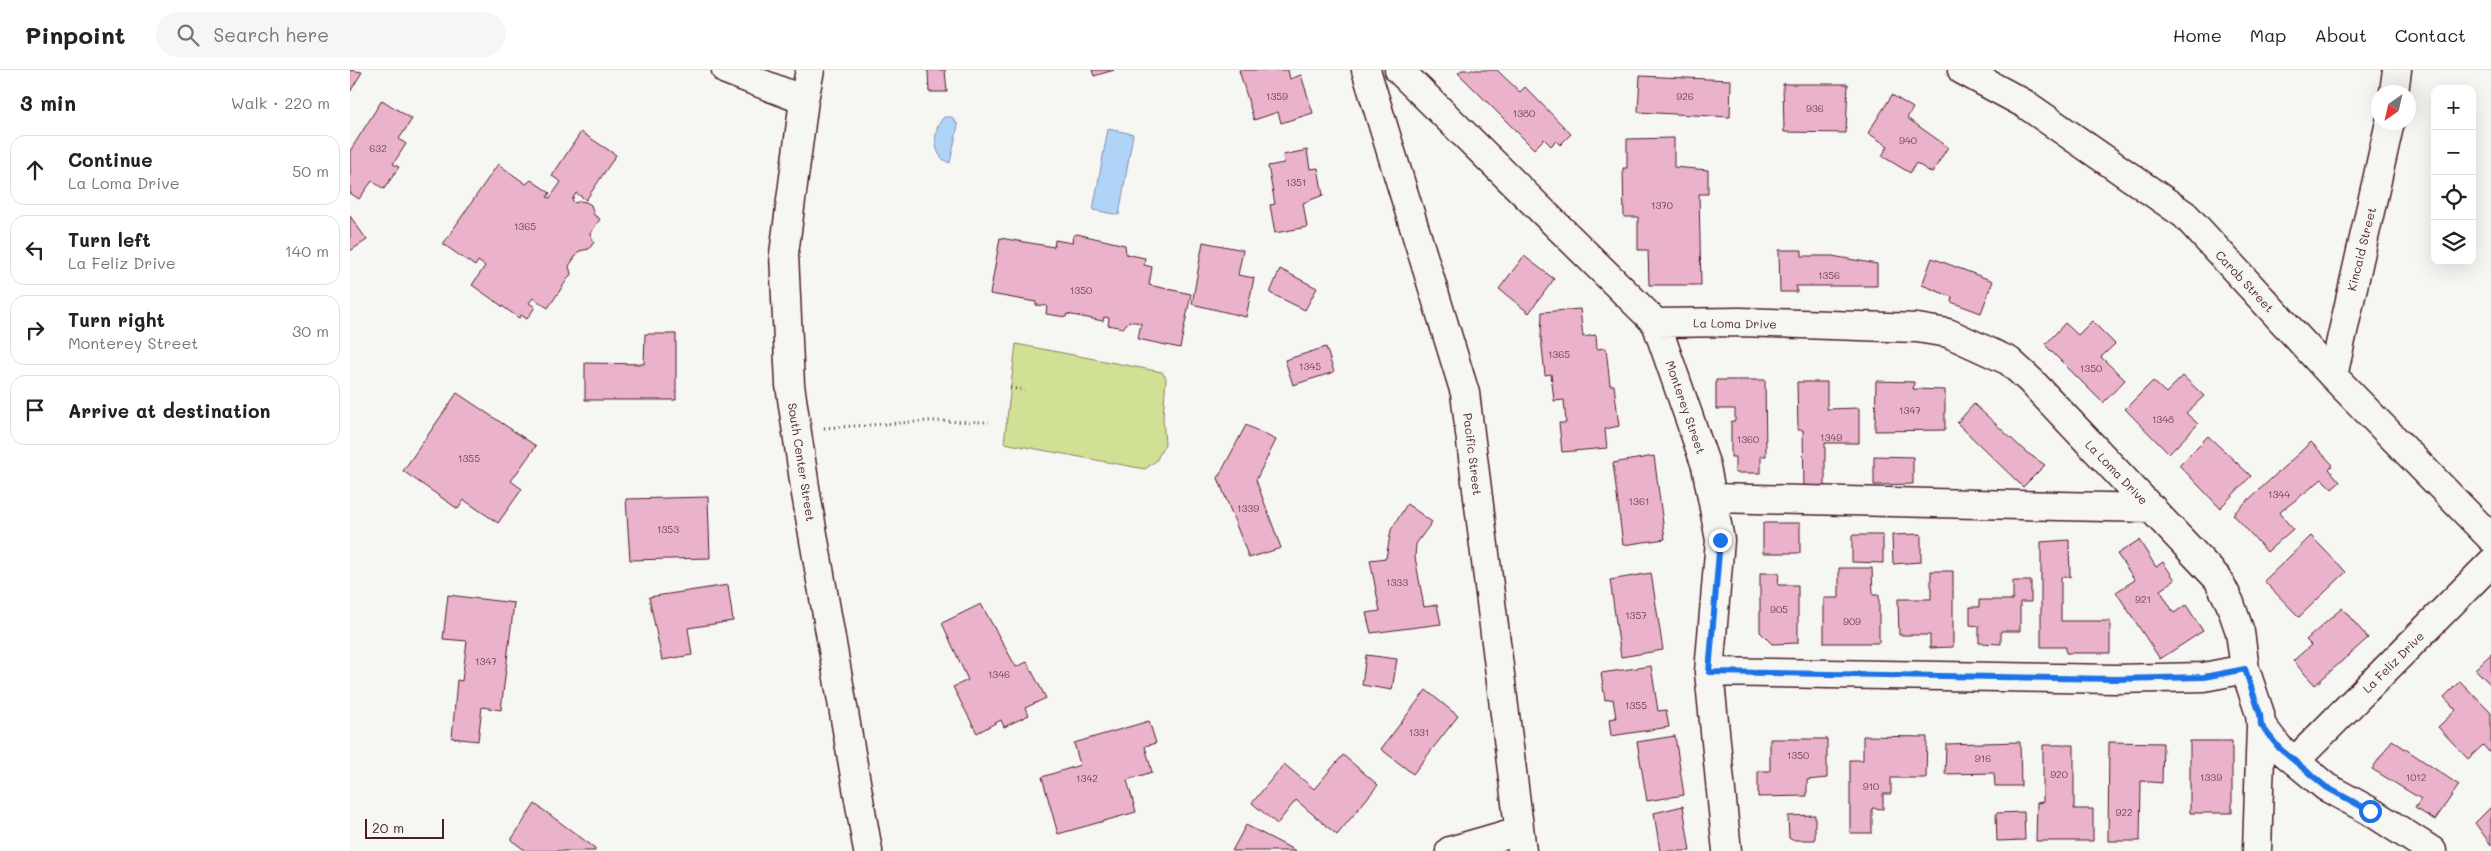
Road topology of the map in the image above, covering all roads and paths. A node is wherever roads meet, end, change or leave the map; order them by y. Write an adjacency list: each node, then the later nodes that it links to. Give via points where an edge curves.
1 (726, 70): 8 (street)
2 (810, 70): 8 (street, South Center Street)
3 (1366, 70): 24 (street, Pacific Street, via 1465,393)
4 (1399, 70): 10 (street, Monterey Street)
5 (1962, 70): 11 (street, Carob Street, via 2025,104 2185,215)
6 (2397, 70): 7 (street)
7 (2395, 85)
8 (804, 100): 25 (street, South Center Street, via 784,254 790,385)
9 (2388, 130): 11 (street, Kincaid Street)
10 (1656, 323): 16 (street, Monterey Street, via 1706,466); 17 (street, La Loma Drive, via 1740,322 1917,328 1948,333 2009,361)
11 (2333, 376): 18 (street, Carob Street)
12 (1010, 388): 13 (path)
13 (1025, 390)
14 (989, 422): 15 (path, via 928,421)
15 (818, 428)
16 (1713, 498): 17 (street); 21 (street, Monterey Street, via 1720,540)
17 (2152, 508): 20 (street, La Loma Drive, via 2218,579 2240,632)
18 (2491, 538)
19 (2491, 563): 23 (street, La Feliz Drive)
20 (2245, 669): 21 (street, via 2204,677 2115,679); 22 (street, La Loma Drive)
21 (1709, 672): 27 (street, Monterey Street)
22 (2261, 725): 23 (street, La Loma Drive, via 2279,748); 28 (street)
23 (2295, 761): 29 (street, La Loma Drive, via 2326,787)
24 (1520, 841): 26 (street)
25 (868, 851)
26 (1450, 851)
27 (1727, 851)
28 (2257, 851)
29 (2432, 851)

